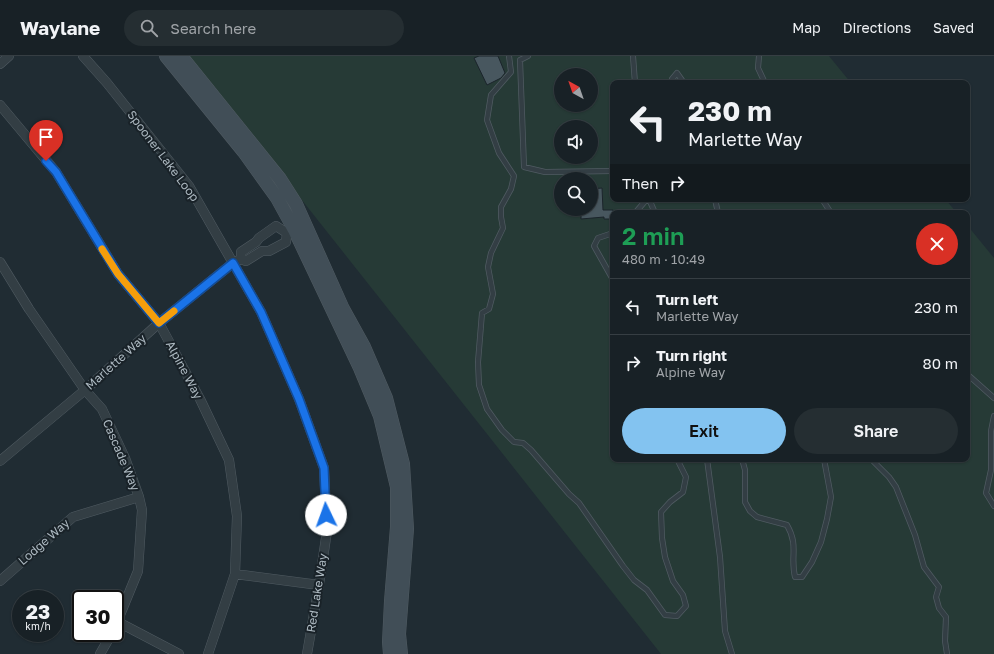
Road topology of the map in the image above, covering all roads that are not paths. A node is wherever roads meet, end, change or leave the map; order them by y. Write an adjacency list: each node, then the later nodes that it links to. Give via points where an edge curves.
1 (9, 56): 9 (street)
2 (83, 56): 22 (street, Spooner Lake Loop, via 189,186)
3 (166, 56): 18 (main road, via 244,152)
4 (181, 56): 18 (main road, via 280,179 296,204)
5 (509, 56): 31 (lane, via 511,72 491,95 487,120 499,153 514,176 511,189 501,208 503,228 491,253 488,267 493,294 489,309 482,313 479,385 487,409 502,430 514,442 523,444 531,450 579,503 623,566 634,580 647,590 665,615 677,616 686,606 683,595 673,581 665,557 661,512 683,492 686,477)
6 (528, 56): 15 (lane, via 520,60 524,167 545,172)
7 (633, 56): 10 (lane)
8 (759, 56): 13 (lane, via 758,68)
9 (0, 64)
10 (635, 80)
11 (672, 80): 12 (lane, via 677,73)
12 (682, 80)
13 (764, 80)
14 (0, 105): 25 (street, Alpine Way, via 56,172 118,274)
15 (610, 171)
16 (645, 202): 17 (lane)
17 (638, 210)
18 (295, 228): 20 (street, via 276,226); 21 (street, via 286,242 269,251); 48 (main road, via 380,416 397,487); 49 (main road, via 364,347 386,398 403,464 407,529 399,634)
19 (610, 234): 24 (lane, via 598,238 594,246)
20 (256, 242): 21 (street); 22 (street, via 241,252)
21 (262, 251): 22 (street, via 246,262)
22 (237, 261): 25 (street, Marlette Way); 40 (street, Red Lake Way, via 299,399 324,468 327,530)
23 (0, 262): 27 (street, Cascade Way, via 28,309)
24 (610, 274)
25 (159, 323): 27 (street, Marlette Way); 38 (street, Alpine Way, via 200,399 228,460 237,516)
26 (970, 377): 28 (lane)
27 (85, 390): 30 (street, Marlette Way); 36 (street, Cascade Way, via 102,409 125,458)
28 (994, 398)
29 (994, 416): 37 (lane, via 991,431 991,470 986,493)
30 (0, 461)
31 (678, 462)
32 (707, 462): 50 (lane, via 720,557 725,631)
33 (743, 462): 34 (lane, via 745,502 757,517 787,525 795,548 792,567 795,577 802,578 821,542 827,519 831,497)
34 (825, 462)
35 (874, 462): 51 (lane, via 896,487 924,567 939,587 936,597 939,608 946,617 945,641)
36 (139, 497): 39 (street, Lodge Way, via 73,517); 41 (street, Cascade Way, via 142,510 138,571)
37 (994, 506)
38 (234, 574): 40 (street); 46 (street, Alpine Way)
39 (0, 581)
40 (320, 585): 47 (street, Red Lake Way)
41 (124, 606)
42 (124, 627): 45 (street)
43 (107, 642): 44 (street)
44 (100, 654)
45 (179, 654)
46 (208, 654)
47 (307, 654)
48 (390, 654)
49 (401, 654)
50 (732, 654)
51 (948, 654)

